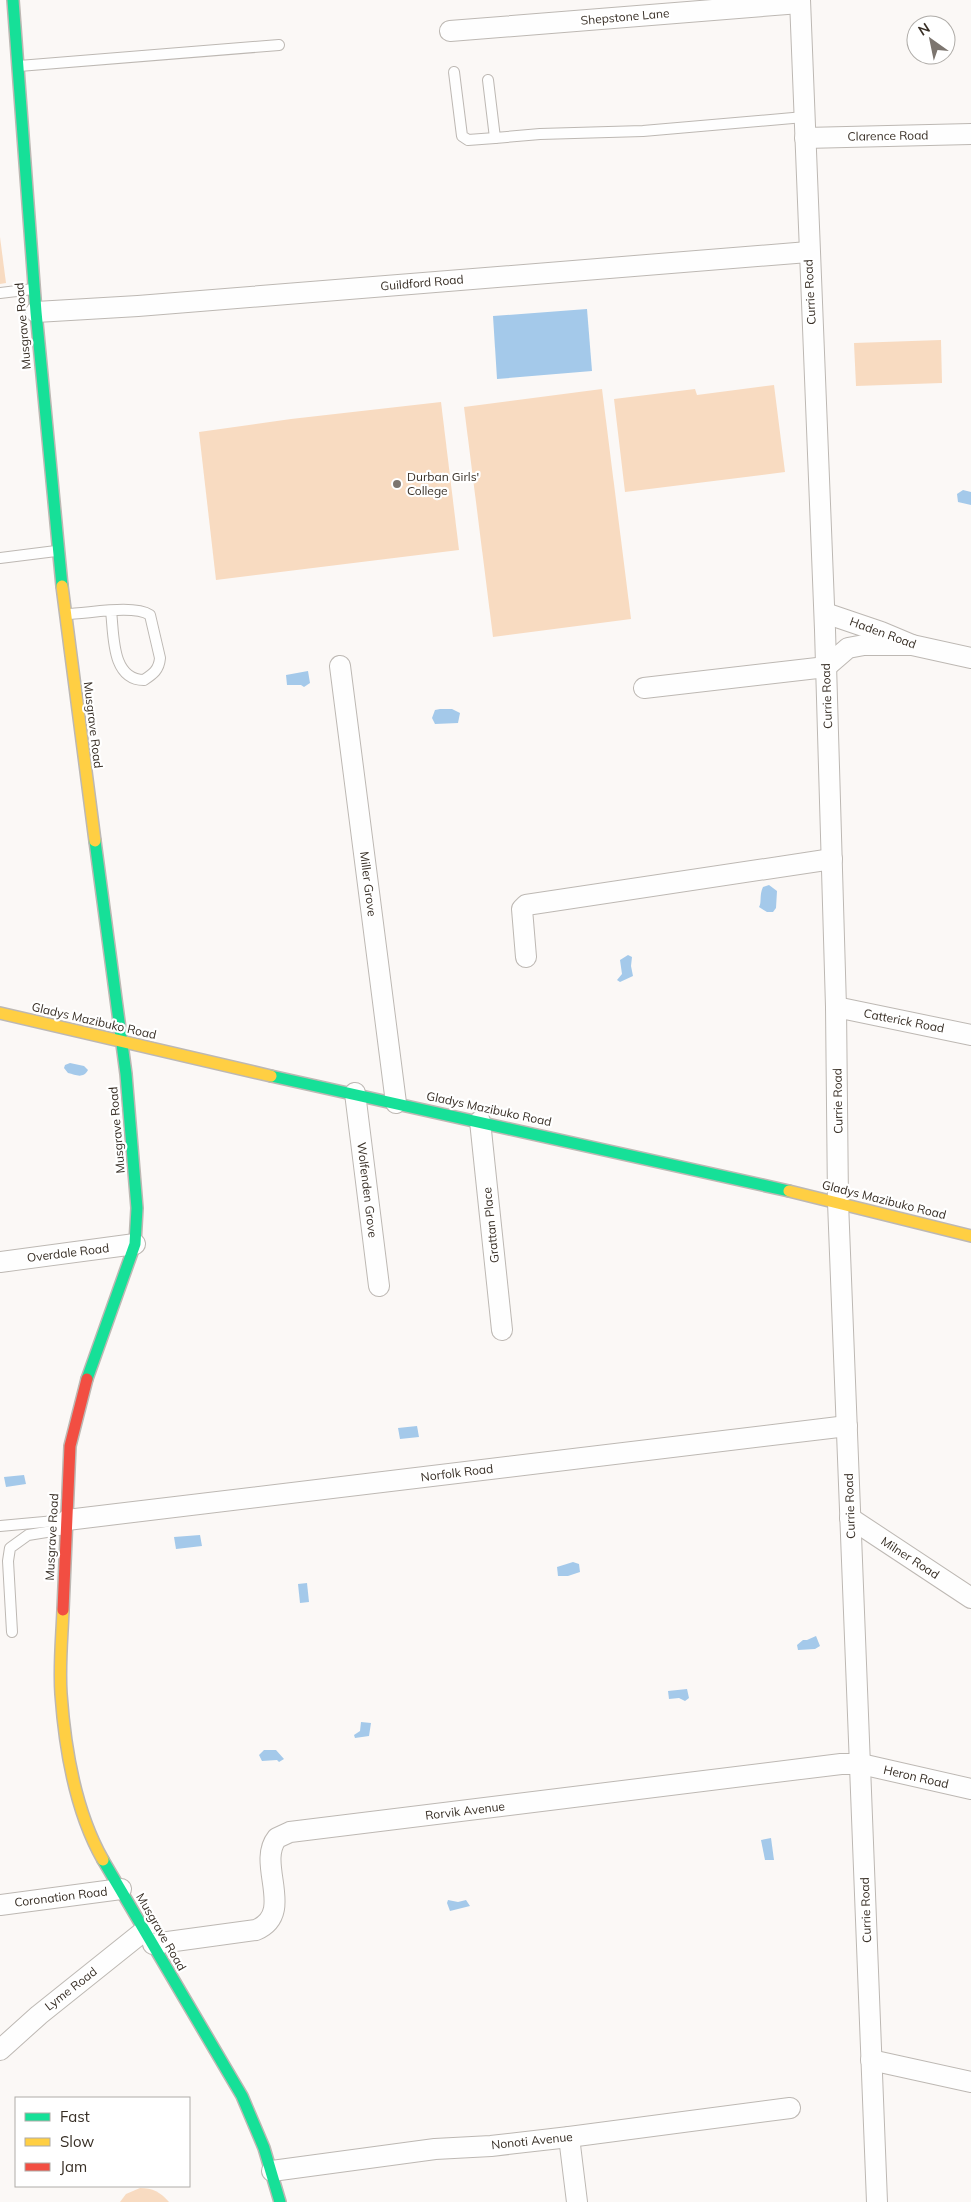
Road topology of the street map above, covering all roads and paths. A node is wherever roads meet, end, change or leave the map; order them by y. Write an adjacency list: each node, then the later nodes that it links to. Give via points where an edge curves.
1 (13, 0): 5 (street, Musgrave Road)
2 (800, 1): 3 (street, Shepstone Lane); 8 (street, Currie Road)
3 (450, 30)
4 (279, 45): 5 (lane)
5 (12, 57): 13 (street, Musgrave Road)
6 (454, 72): 10 (lane, via 462,136 468,140)
7 (488, 80): 10 (lane)
8 (804, 117): 10 (lane, via 643,131); 11 (street, Currie Road)
9 (971, 134): 11 (street, Clarence Road)
10 (495, 138)
11 (805, 138): 12 (street, Currie Road)
12 (808, 252): 15 (street, Guildford Road); 19 (street, Currie Road)
13 (34, 289): 14 (lane); 15 (street, Musgrave Road)
14 (0, 293)
15 (36, 312): 16 (street, Musgrave Road)
16 (57, 551): 17 (lane); 20 (street, Musgrave Road)
17 (0, 558)
18 (111, 611): 18 (lane, via 144,611 150,615 160,665 144,680 130,677 119,663); 20 (lane)
19 (824, 613): 21 (street, Haden Road); 24 (street, Currie Road)
20 (65, 614): 31 (street, Musgrave Road)
21 (912, 645): 22 (street, Haden Road); 24 (street, via 848,648)
22 (971, 658)
23 (340, 666): 33 (street, Miller Grove)
24 (826, 667): 25 (street); 26 (street, Currie Road)
25 (644, 688)
26 (832, 859): 27 (street, via 526,905 522,910); 28 (street, Currie Road)
27 (526, 957)
28 (836, 1007): 30 (street, Catterick Road); 35 (street, Currie Road)
29 (0, 1013): 31 (street, Gladys Mazibuko Road)
30 (971, 1035)
31 (121, 1040): 32 (street, Gladys Mazibuko Road); 37 (street, Musgrave Road, via 137,1208)
32 (355, 1093): 33 (street, Gladys Mazibuko Road); 39 (street, Wolfenden Grove)
33 (396, 1103): 34 (street, Gladys Mazibuko Road)
34 (480, 1121): 35 (street, Gladys Mazibuko Road); 40 (street, Grattan Place)
35 (838, 1202): 36 (street, Gladys Mazibuko Road); 41 (street, Currie Road)
36 (971, 1236)
37 (135, 1244): 38 (street, Overdale Road); 43 (street, Musgrave Road, via 93,1357 76,1416 70,1446)
38 (0, 1262)
39 (380, 1286)
40 (502, 1330)
41 (847, 1426): 42 (street, Currie Road); 43 (street, Norfolk Road)
42 (850, 1518): 45 (street, Milner Road); 47 (street, Currie Road)
43 (66, 1524): 44 (lane); 46 (lane, via 28,1535 10,1548); 49 (street, Musgrave Road, via 61,1693 70,1766 82,1812 99,1852)
44 (0, 1526)
45 (971, 1598)
46 (12, 1632)
47 (860, 1764): 48 (street, Heron Road); 51 (street, Rorvik Avenue, via 283,1834 273,1843 270,1852 275,1906 264,1927); 53 (street, Currie Road)
48 (971, 1789)
49 (121, 1889): 50 (street, Coronation Road); 51 (street, Musgrave Road)
50 (0, 1905)
51 (148, 1938): 52 (street, Lyme Road, via 38,2015); 57 (street, Musgrave Road, via 242,2096)
52 (0, 2050)
53 (871, 2060): 54 (street); 60 (street, Currie Road)
54 (971, 2082)
55 (790, 2108): 56 (street, Nonoti Avenue)
56 (569, 2137): 57 (street, Nonoti Avenue, via 435,2149); 59 (street)
57 (272, 2171): 58 (street, Musgrave Road)
58 (280, 2202)
59 (577, 2202)
60 (877, 2202)

